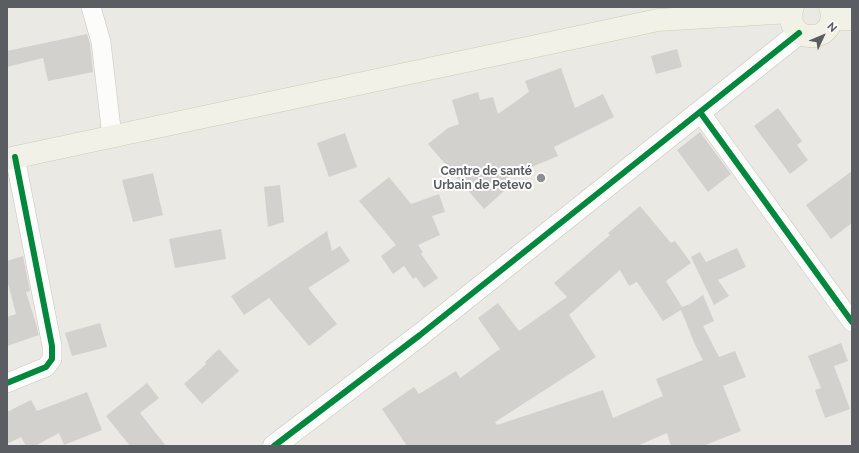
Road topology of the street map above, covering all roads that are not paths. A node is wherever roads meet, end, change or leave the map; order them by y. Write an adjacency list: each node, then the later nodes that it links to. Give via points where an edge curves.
1 (91, 7): 6 (street, via 101,42)
2 (792, 10): 4 (main road, via 792,24); 6 (main road, via 658,20)
3 (838, 15): 4 (main road, via 823,33 807,36)
4 (800, 33): 5 (street)
5 (700, 112): 8 (street); 10 (street)
6 (112, 137): 7 (main road)
7 (11, 158): 9 (street, via 52,346 52,359 46,367)
8 (852, 322)
9 (7, 383)
10 (274, 446)

